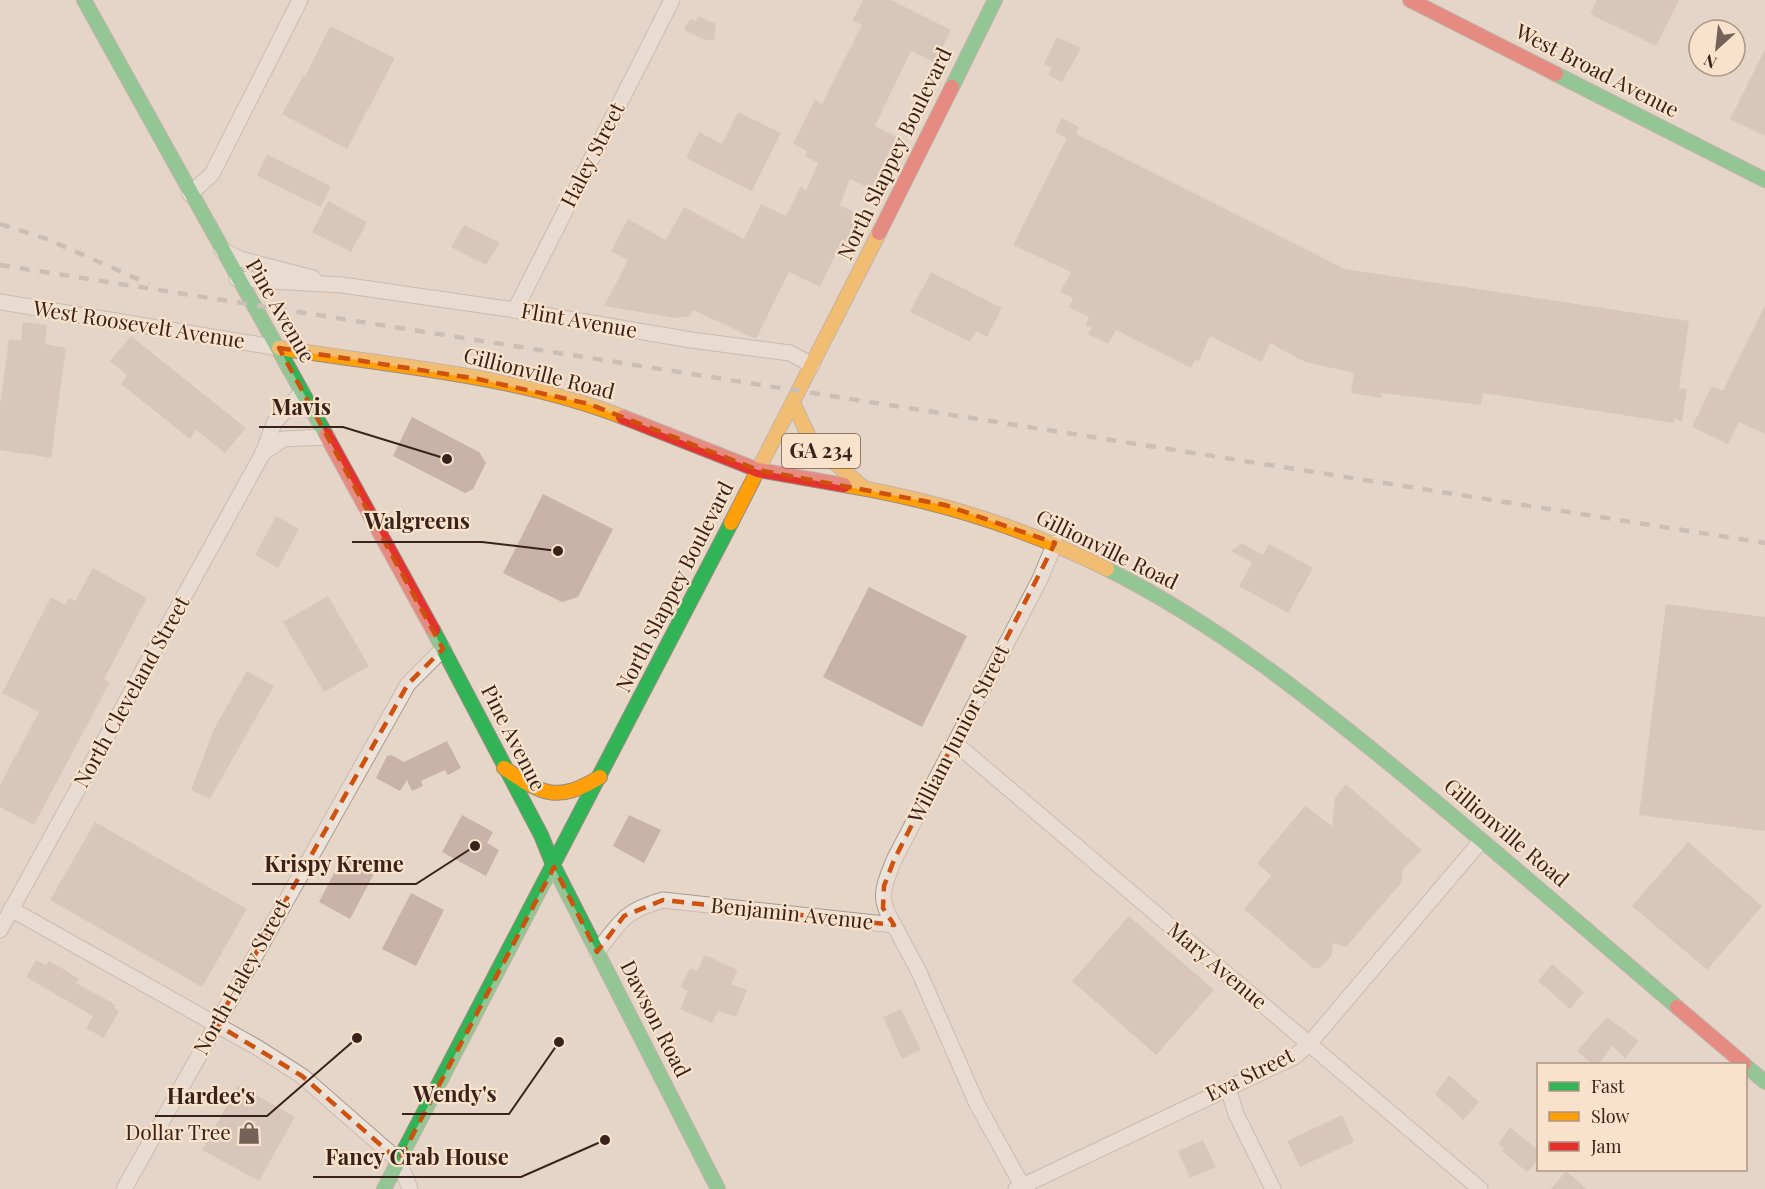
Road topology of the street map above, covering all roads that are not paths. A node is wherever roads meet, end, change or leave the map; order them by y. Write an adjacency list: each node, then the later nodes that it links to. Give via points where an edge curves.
1 (84, 0): 7 (main road, Pine Avenue)
2 (300, 0): 7 (street, via 212,174)
3 (672, 0): 12 (street, Haley Street)
4 (995, 0): 14 (main road, North Slappey Boulevard)
5 (1410, 0): 6 (main road, West Broad Avenue)
6 (1765, 180)
7 (190, 194): 8 (main road, Pine Avenue)
8 (221, 250): 9 (main road, Pine Avenue); 10 (street, Flint Avenue, via 240,259)
9 (237, 279): 10 (street, Flint Avenue); 13 (main road, Pine Avenue)
10 (342, 285): 12 (street, Flint Avenue)
11 (0, 302): 13 (street, West Roosevelt Avenue)
12 (515, 310): 14 (street, Flint Avenue, via 790,353)
13 (279, 348): 15 (main road, Pine Avenue); 19 (main road, Gillionville Road, via 478,379 589,404)
14 (812, 365): 16 (main road, North Slappey Boulevard)
15 (302, 392): 17 (main road, Pine Avenue); 18 (street, North Cleveland Street, via 273,423)
16 (793, 403): 19 (main road, North Slappey Boulevard); 20 (main road, GA 234, via 812,443)
17 (327, 437): 18 (street, via 283,439); 22 (main road, Pine Avenue)
18 (263, 453): 28 (street, North Cleveland Street)
19 (758, 470): 20 (main road, Gillionville Road / GA 234); 25 (main road, North Slappey Boulevard)
20 (864, 488): 21 (main road, Gillionville Road / GA 234, via 953,508)
21 (1054, 543): 23 (street, William Junior Street, via 1040,579); 26 (main road, Gillionville Road / GA 234, via 1149,590 1222,635 1311,699)
22 (443, 649): 24 (main road, Pine Avenue); 32 (street, North Haley Street, via 408,684)
23 (954, 743): 29 (street, William Junior Street, via 884,886 883,908); 33 (street, Mary Avenue)
24 (504, 768): 25 (main road, via 551,796 571,794); 27 (main road, Pine Avenue)
25 (601, 776): 27 (main road, North Slappey Boulevard)
26 (1481, 841): 33 (street, Eva Street); 34 (main road, Gillionville Road / GA 234)
27 (554, 867): 31 (main road, Dawson Road); 38 (main road, North Slappey Boulevard)
28 (11, 909): 30 (street, North Cleveland Street); 32 (street)
29 (894, 926): 31 (street, Benjamin Avenue, via 663,900 624,916); 39 (street, Benjamin Avenue)
30 (0, 930)
31 (597, 952): 43 (main road, Dawson Road)
32 (216, 1024): 38 (street, via 302,1076); 40 (street, North Haley Street)
33 (1309, 1044): 37 (street, Eva Street, via 1294,1057); 45 (street, Mary Avenue)
34 (1743, 1063)
35 (1747, 1067): 36 (main road, Gillionville Road / GA 234)
36 (1765, 1082)
37 (1228, 1088): 39 (street, Eva Street); 44 (street, via 1236,1114)
38 (399, 1161): 41 (main road, North Slappey Boulevard); 42 (street)
39 (1021, 1188)
40 (124, 1189)
41 (384, 1189)
42 (410, 1189)
43 (718, 1189)
44 (1273, 1189)
45 (1480, 1189)

